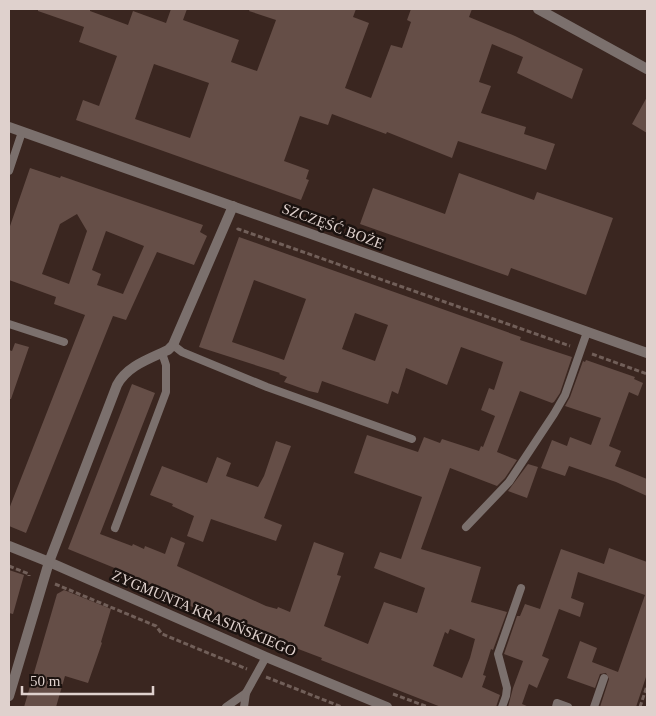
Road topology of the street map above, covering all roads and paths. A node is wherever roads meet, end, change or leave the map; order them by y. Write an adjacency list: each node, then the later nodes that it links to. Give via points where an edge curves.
1 (538, 9): 2 (street)
2 (647, 69)
3 (9, 127): 4 (street, SZCZĘŚĆ BOŻE)
4 (22, 132): 5 (lane); 6 (street, SZCZĘŚĆ BOŻE)
5 (9, 171)
6 (233, 206): 9 (street, SZCZĘŚĆ BOŻE); 11 (street)
7 (234, 238): 12 (path, via 238,229)
8 (9, 324): 10 (lane)
9 (587, 332): 12 (lane); 14 (street, SZCZĘŚĆ BOŻE)
10 (64, 342)
11 (173, 345): 13 (street); 16 (lane, via 182,352 266,387)
12 (581, 350): 15 (path); 17 (lane, via 565,395 554,414 508,482)
13 (162, 353): 18 (lane, via 166,365 166,392); 20 (street, via 128,370 117,384)
14 (647, 353)
15 (647, 374)
16 (412, 439)
17 (466, 527)
18 (115, 528)
19 (9, 546): 20 (street, ZYGMUNTA KRASIŃSKIEGO)
20 (49, 562): 25 (street, ZYGMUNTA KRASIŃSKIEGO); 31 (street)
21 (9, 566): 22 (path, via 29,574)
22 (27, 583)
23 (521, 588): 37 (lane, via 498,654 507,688)
24 (53, 593): 26 (path, via 56,584 156,626 162,634)
25 (266, 657): 26 (lane); 35 (street, ZYGMUNTA KRASIŃSKIEGO)
26 (257, 673): 30 (lane); 34 (path)
27 (604, 678): 40 (lane)
28 (647, 686): 41 (path)
29 (387, 691): 36 (path)
30 (246, 694): 32 (lane); 33 (lane)
31 (9, 696)
32 (226, 707)
33 (244, 707)
34 (342, 707)
35 (387, 707)
36 (428, 707)
37 (502, 707)
38 (556, 707): 39 (lane, via 557,703)
39 (568, 707)
40 (594, 707)
41 (640, 707)

